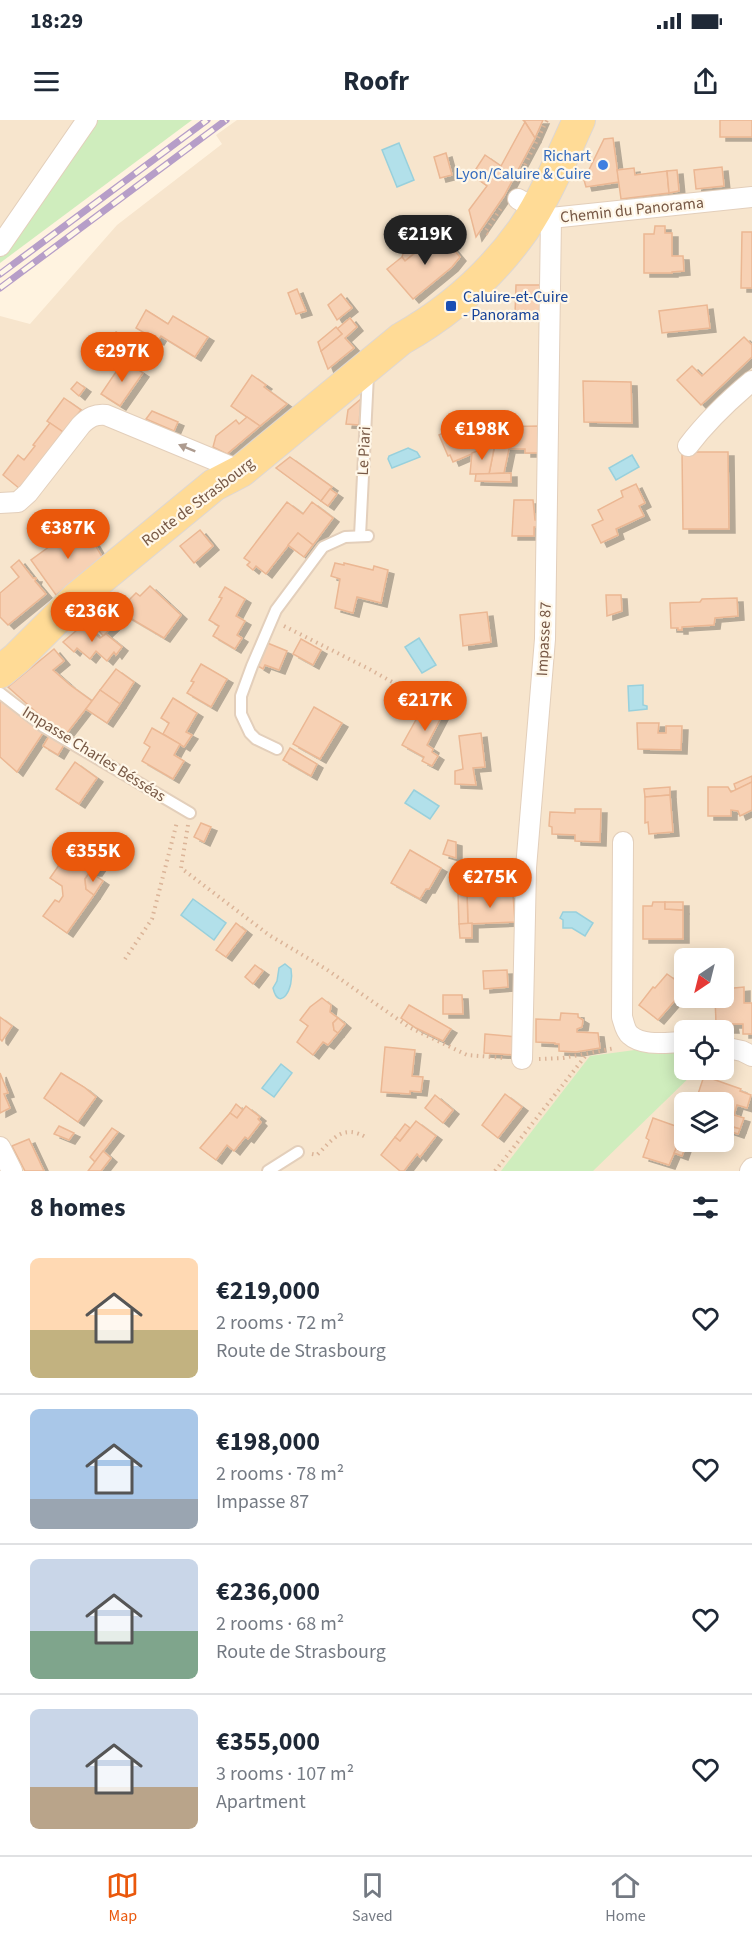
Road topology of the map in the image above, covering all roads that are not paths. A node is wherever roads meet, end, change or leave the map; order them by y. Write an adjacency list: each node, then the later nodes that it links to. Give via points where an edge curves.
1 (87, 120): 6 (street)
2 (560, 120): 5 (main road, Route de Strasbourg)
3 (579, 120): 5 (main road, Route de Strasbourg)
4 (752, 197): 5 (street, Chemin du Panorama)
5 (535, 209): 7 (main road, Route de Strasbourg, via 502,256 470,290); 20 (street, Impasse 87, via 545,639 526,868)
6 (0, 246)
7 (369, 366): 10 (main road, Route de Strasbourg); 14 (lane, Le Piari, via 364,536 345,537 322,547 276,610 240,696 240,714 250,733)
8 (752, 381): 9 (street, via 709,419)
9 (688, 446)
10 (241, 471): 11 (street, one-way to 11, via 96,414 81,425 18,502); 12 (main road, Route de Strasbourg, via 214,485 77,598)
11 (0, 503)
12 (0, 672)
13 (0, 693): 15 (lane, Impasse Charles Bésséas, via 44,727)
14 (277, 750)
15 (185, 810)
16 (623, 842): 17 (street, via 622,1017 631,1036 646,1042)
17 (674, 1042)
18 (734, 1049): 19 (street)
19 (752, 1056)
20 (522, 1059)
21 (0, 1147): 23 (street)
22 (298, 1152): 24 (lane)
23 (12, 1171)
24 (268, 1171)

